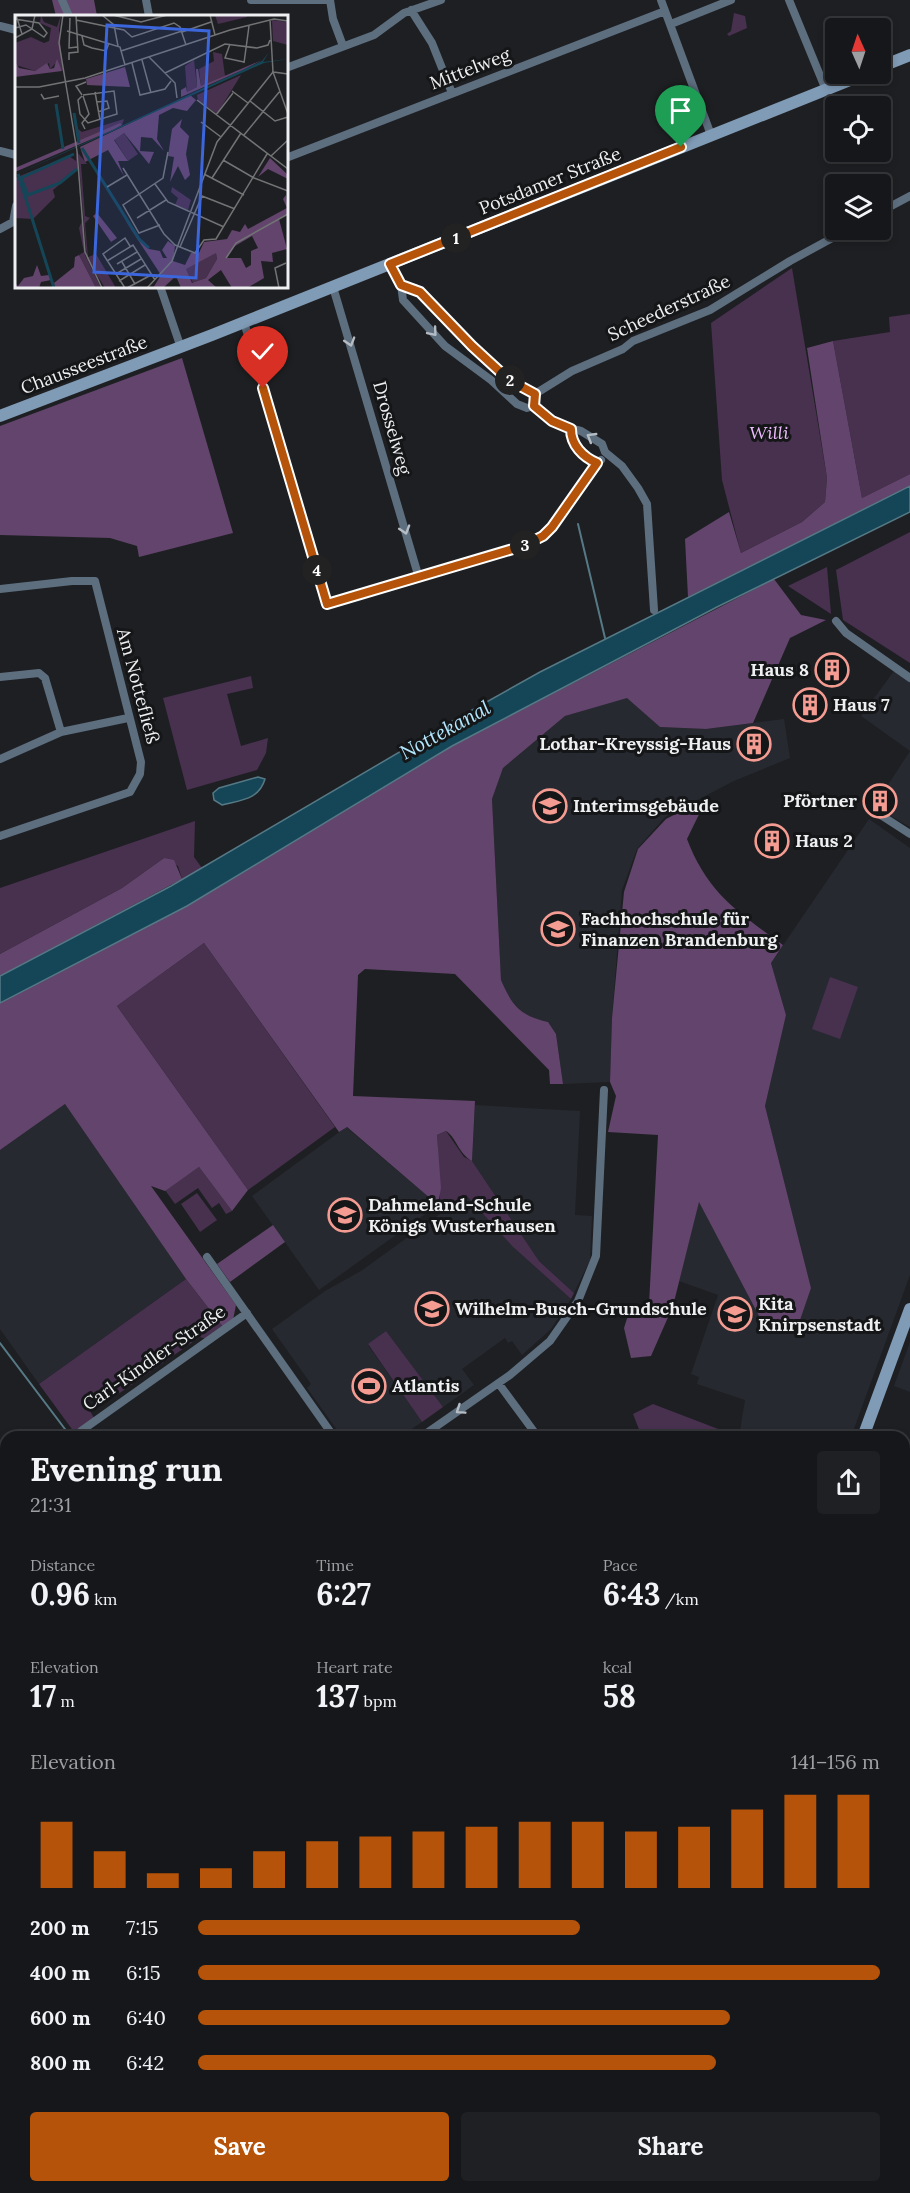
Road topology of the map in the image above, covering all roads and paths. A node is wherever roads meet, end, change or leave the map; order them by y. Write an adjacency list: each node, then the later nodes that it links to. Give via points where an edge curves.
1 (62, 0): 12 (street)
2 (146, 0): 13 (street)
3 (251, 0): 4 (street)
4 (326, 0)
5 (330, 0): 17 (street)
6 (441, 0): 10 (street)
7 (661, 0): 11 (street)
8 (731, 0): 14 (street)
9 (789, 0): 22 (street)
10 (411, 10): 17 (street, via 374,35); 23 (street, via 432,43)
11 (665, 11): 14 (street); 23 (street, Mittelweg)
12 (69, 15)
13 (149, 15)
14 (671, 24): 24 (street)
15 (0, 26): 16 (street)
16 (15, 30)
17 (343, 46): 20 (street)
18 (910, 55): 19 (main road)
19 (891, 63)
20 (288, 67)
21 (841, 84): 22 (main road, Potsdamer Straße)
22 (826, 90): 24 (main road, Potsdamer Straße)
23 (452, 93): 27 (street, Mittelweg)
24 (711, 135): 33 (main road, Potsdamer Straße)
25 (0, 151): 26 (street)
26 (15, 155)
27 (288, 158)
28 (910, 196): 29 (street)
29 (891, 206)
30 (15, 214): 31 (street, via 14,222)
31 (0, 229)
32 (829, 240): 39 (street, Scheederstraße, via 710,310 633,341)
33 (390, 264): 34 (street); 35 (main road, Potsdamer Straße)
34 (401, 285): 39 (street, via 420,292 509,380); 40 (street, one-way to 40, via 403,300 445,346 517,404)
35 (333, 287): 37 (main road, Potsdamer Straße); 45 (street, Drosselweg, one-way to 45)
36 (161, 288): 38 (street)
37 (244, 322): 38 (main road, Potsdamer Straße); 45 (street, via 327,604)
38 (181, 348): 41 (main road, Chausseestraße)
39 (535, 394): 40 (street)
40 (534, 406): 42 (street, via 552,421)
41 (0, 416)
42 (571, 429): 43 (street, one-way to 42, via 595,438); 44 (street, via 575,446)
43 (605, 452): 44 (street); 47 (street, via 630,475 647,504)
44 (597, 463): 45 (street, via 543,536 523,546)
45 (419, 578)
46 (0, 588): 51 (street, Am Nottefließ, via 95,581)
47 (654, 610)
48 (836, 621): 50 (street, via 846,633)
49 (0, 677): 52 (street, via 39,673 45,678)
50 (910, 678)
51 (128, 718): 52 (street); 56 (street, Am Nottefließ, via 141,762 130,792)
52 (61, 732): 53 (street)
53 (0, 759)
54 (876, 812): 55 (street)
55 (910, 834)
56 (0, 836)
57 (604, 1090): 61 (street, via 594,1265 558,1332)
58 (207, 1257): 60 (street)
59 (910, 1309): 66 (main road)
60 (247, 1313): 62 (street, Carl-Kindler-Straße); 63 (street)
61 (500, 1384): 64 (street, one-way to 64); 65 (street)
62 (81, 1431)
63 (330, 1431)
64 (430, 1431)
65 (534, 1431)
66 (865, 1431)

